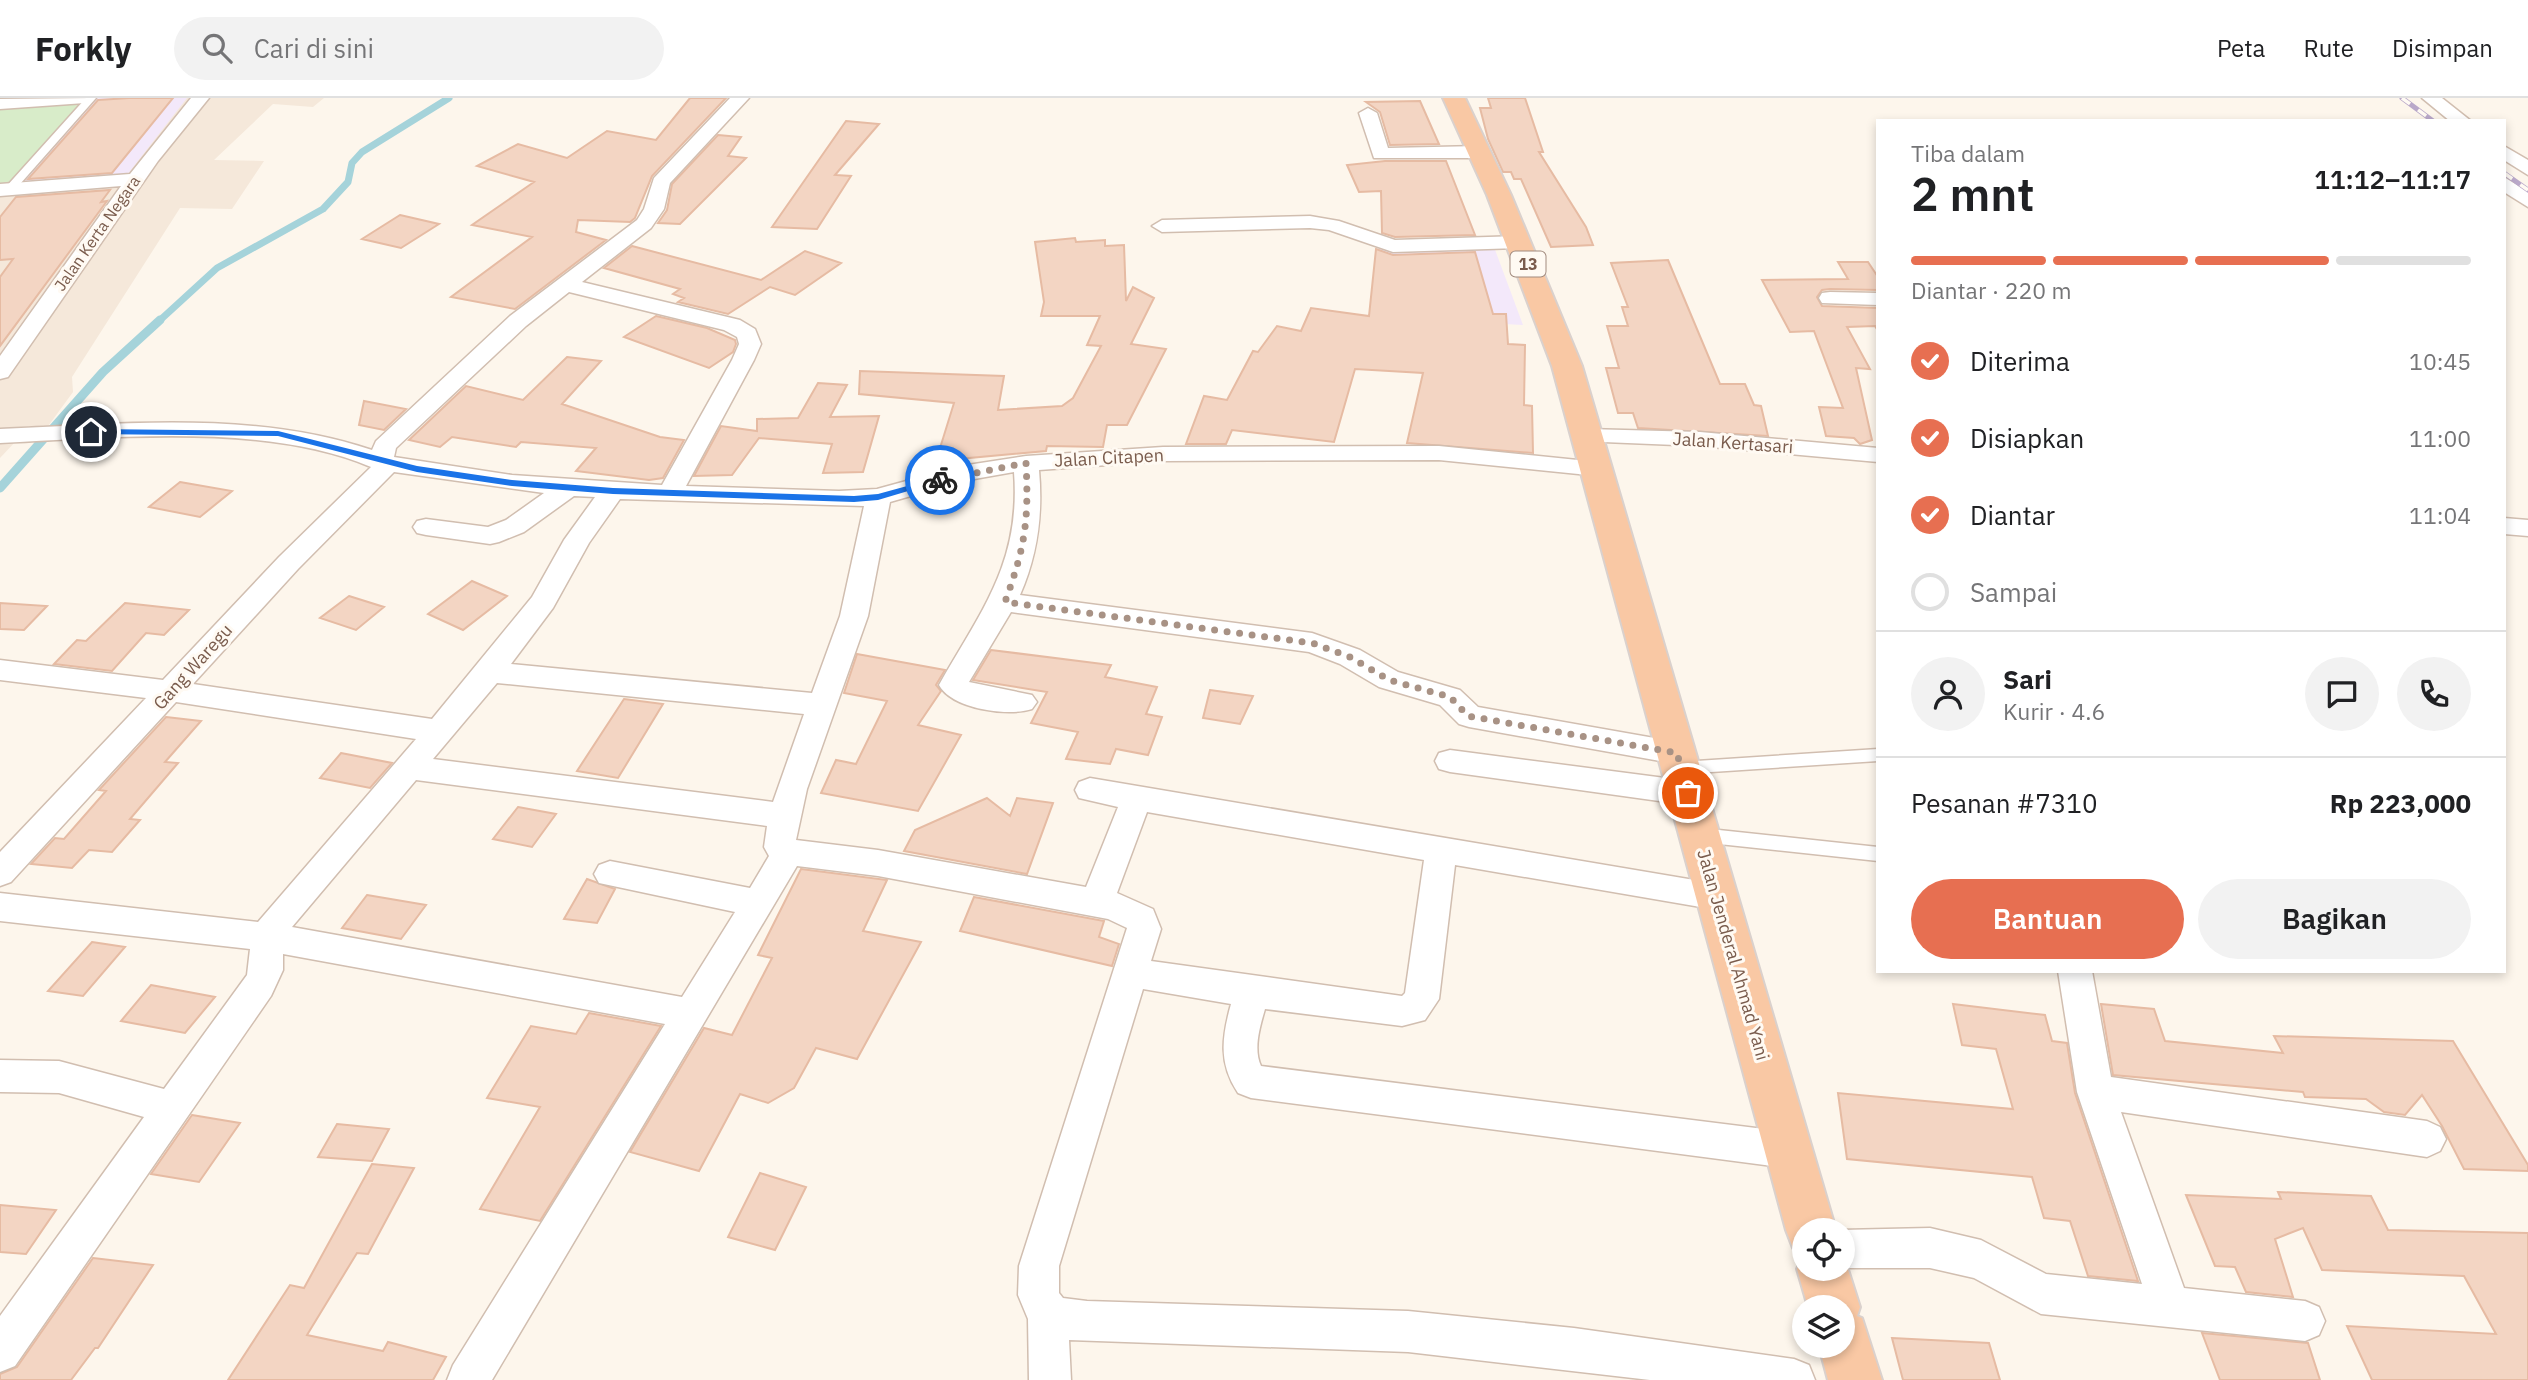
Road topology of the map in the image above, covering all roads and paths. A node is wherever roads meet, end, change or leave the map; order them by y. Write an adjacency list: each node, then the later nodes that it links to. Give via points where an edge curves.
1 (85, 98): 7 (street)
2 (92, 98): 15 (lane)
3 (200, 98): 13 (street, Jalan Kerta Negara)
4 (740, 98): 19 (street, Gang Waregu, via 660,182 654,209 644,225)
5 (1454, 98): 10 (highway, 13)
6 (2431, 98): 9 (street)
7 (0, 104)
8 (1367, 113): 10 (street, via 1381,153)
9 (2459, 119)
10 (1479, 152): 18 (highway, 13)
11 (2506, 152): 12 (street)
12 (2528, 169)
13 (135, 179): 15 (street); 22 (street, Jalan Kerta Negara)
14 (2506, 184): 16 (street)
15 (3, 193)
16 (2528, 201)
17 (1162, 226): 18 (street, via 1310,222 1393,246)
18 (1518, 242): 24 (highway, 13, via 1567,366)
19 (563, 284): 26 (street, Gang Waregu, via 385,446); 30 (street, via 732,325 747,334 750,344 743,359)
20 (1830, 298): 21 (street)
21 (1876, 299)
22 (0, 372)
23 (0, 436): 26 (street, Jalan Citapen, via 261,432)
24 (1592, 452): 25 (street, Jalan Kertasari, via 1700,439); 27 (street, Jalan Citapen, via 1163,454); 45 (highway, Jalan Jenderal Ahmad Yani / 13)
25 (1876, 455)
26 (384, 463): 28 (street, Jalan Citapen); 38 (street, Gang Waregu, via 310,537)
27 (1026, 463): 31 (street, Jalan Citapen, via 961,474); 35 (street, via 1026,536)
28 (568, 488): 29 (street, Jalan Citapen); 33 (street, via 515,526 490,536)
29 (613, 491): 30 (street, Jalan Citapen); 37 (street, via 577,540 542,602)
30 (670, 494): 31 (street, Jalan Citapen)
31 (878, 497): 40 (street, via 854,617)
32 (2506, 526): 34 (street)
33 (426, 527)
34 (2528, 528)
35 (1005, 602): 39 (street, via 953,685 967,693); 45 (street, via 1312,643 1350,657 1389,680 1450,697 1468,716)
36 (0, 670): 38 (street)
37 (489, 672): 40 (street); 41 (street)
38 (172, 691): 41 (street); 52 (street, Gang Waregu)
39 (1022, 702)
40 (823, 705): 48 (street)
41 (437, 731): 44 (street)
42 (1876, 755): 45 (lane)
43 (1450, 761): 45 (street)
44 (406, 767): 48 (street); 58 (street)
45 (1682, 771): 49 (highway, Jalan Jenderal Ahmad Yani / 13)
46 (1090, 790): 47 (street)
47 (1137, 798): 50 (street); 55 (street)
48 (787, 834): 55 (street, via 878,863); 56 (street)
49 (1700, 835): 51 (lane); 54 (highway, Jalan Jenderal Ahmad Yani / 13)
50 (1441, 850): 54 (street); 61 (street, via 1422,999 1413,1009)
51 (1876, 854)
52 (0, 873)
53 (610, 874): 56 (street)
54 (1718, 897): 67 (highway, Jalan Jenderal Ahmad Yani / 13)
55 (1097, 902): 59 (street, via 1141,919 1144,929)
56 (759, 903): 62 (street)
57 (0, 907): 58 (street)
58 (267, 937): 62 (street); 65 (street, via 266,970 259,985)
59 (1129, 972): 61 (street); 71 (street, via 1039,1266 1038,1297)
60 (2075, 973): 64 (street)
61 (1251, 992): 67 (street, via 1239,1054 1242,1072 1251,1081)
62 (693, 1014): 75 (street)
63 (0, 1076): 65 (street, via 58,1077)
64 (2095, 1092): 66 (street); 70 (street)
65 (172, 1108): 73 (street)
66 (2427, 1139)
67 (1788, 1150): 68 (highway, Jalan Jenderal Ahmad Yani / 13)
68 (1808, 1218)
69 (1855, 1249): 70 (street, via 1930,1248 1981,1259 2041,1294)
70 (2170, 1307): 72 (street)
71 (1048, 1312): 76 (street); 77 (street, via 1127,1323 1443,1332)
72 (2305, 1321)
73 (0, 1351)
74 (1849, 1358): 78 (highway)
75 (468, 1380)
76 (1049, 1380)
77 (1794, 1380)
78 (1855, 1380)

